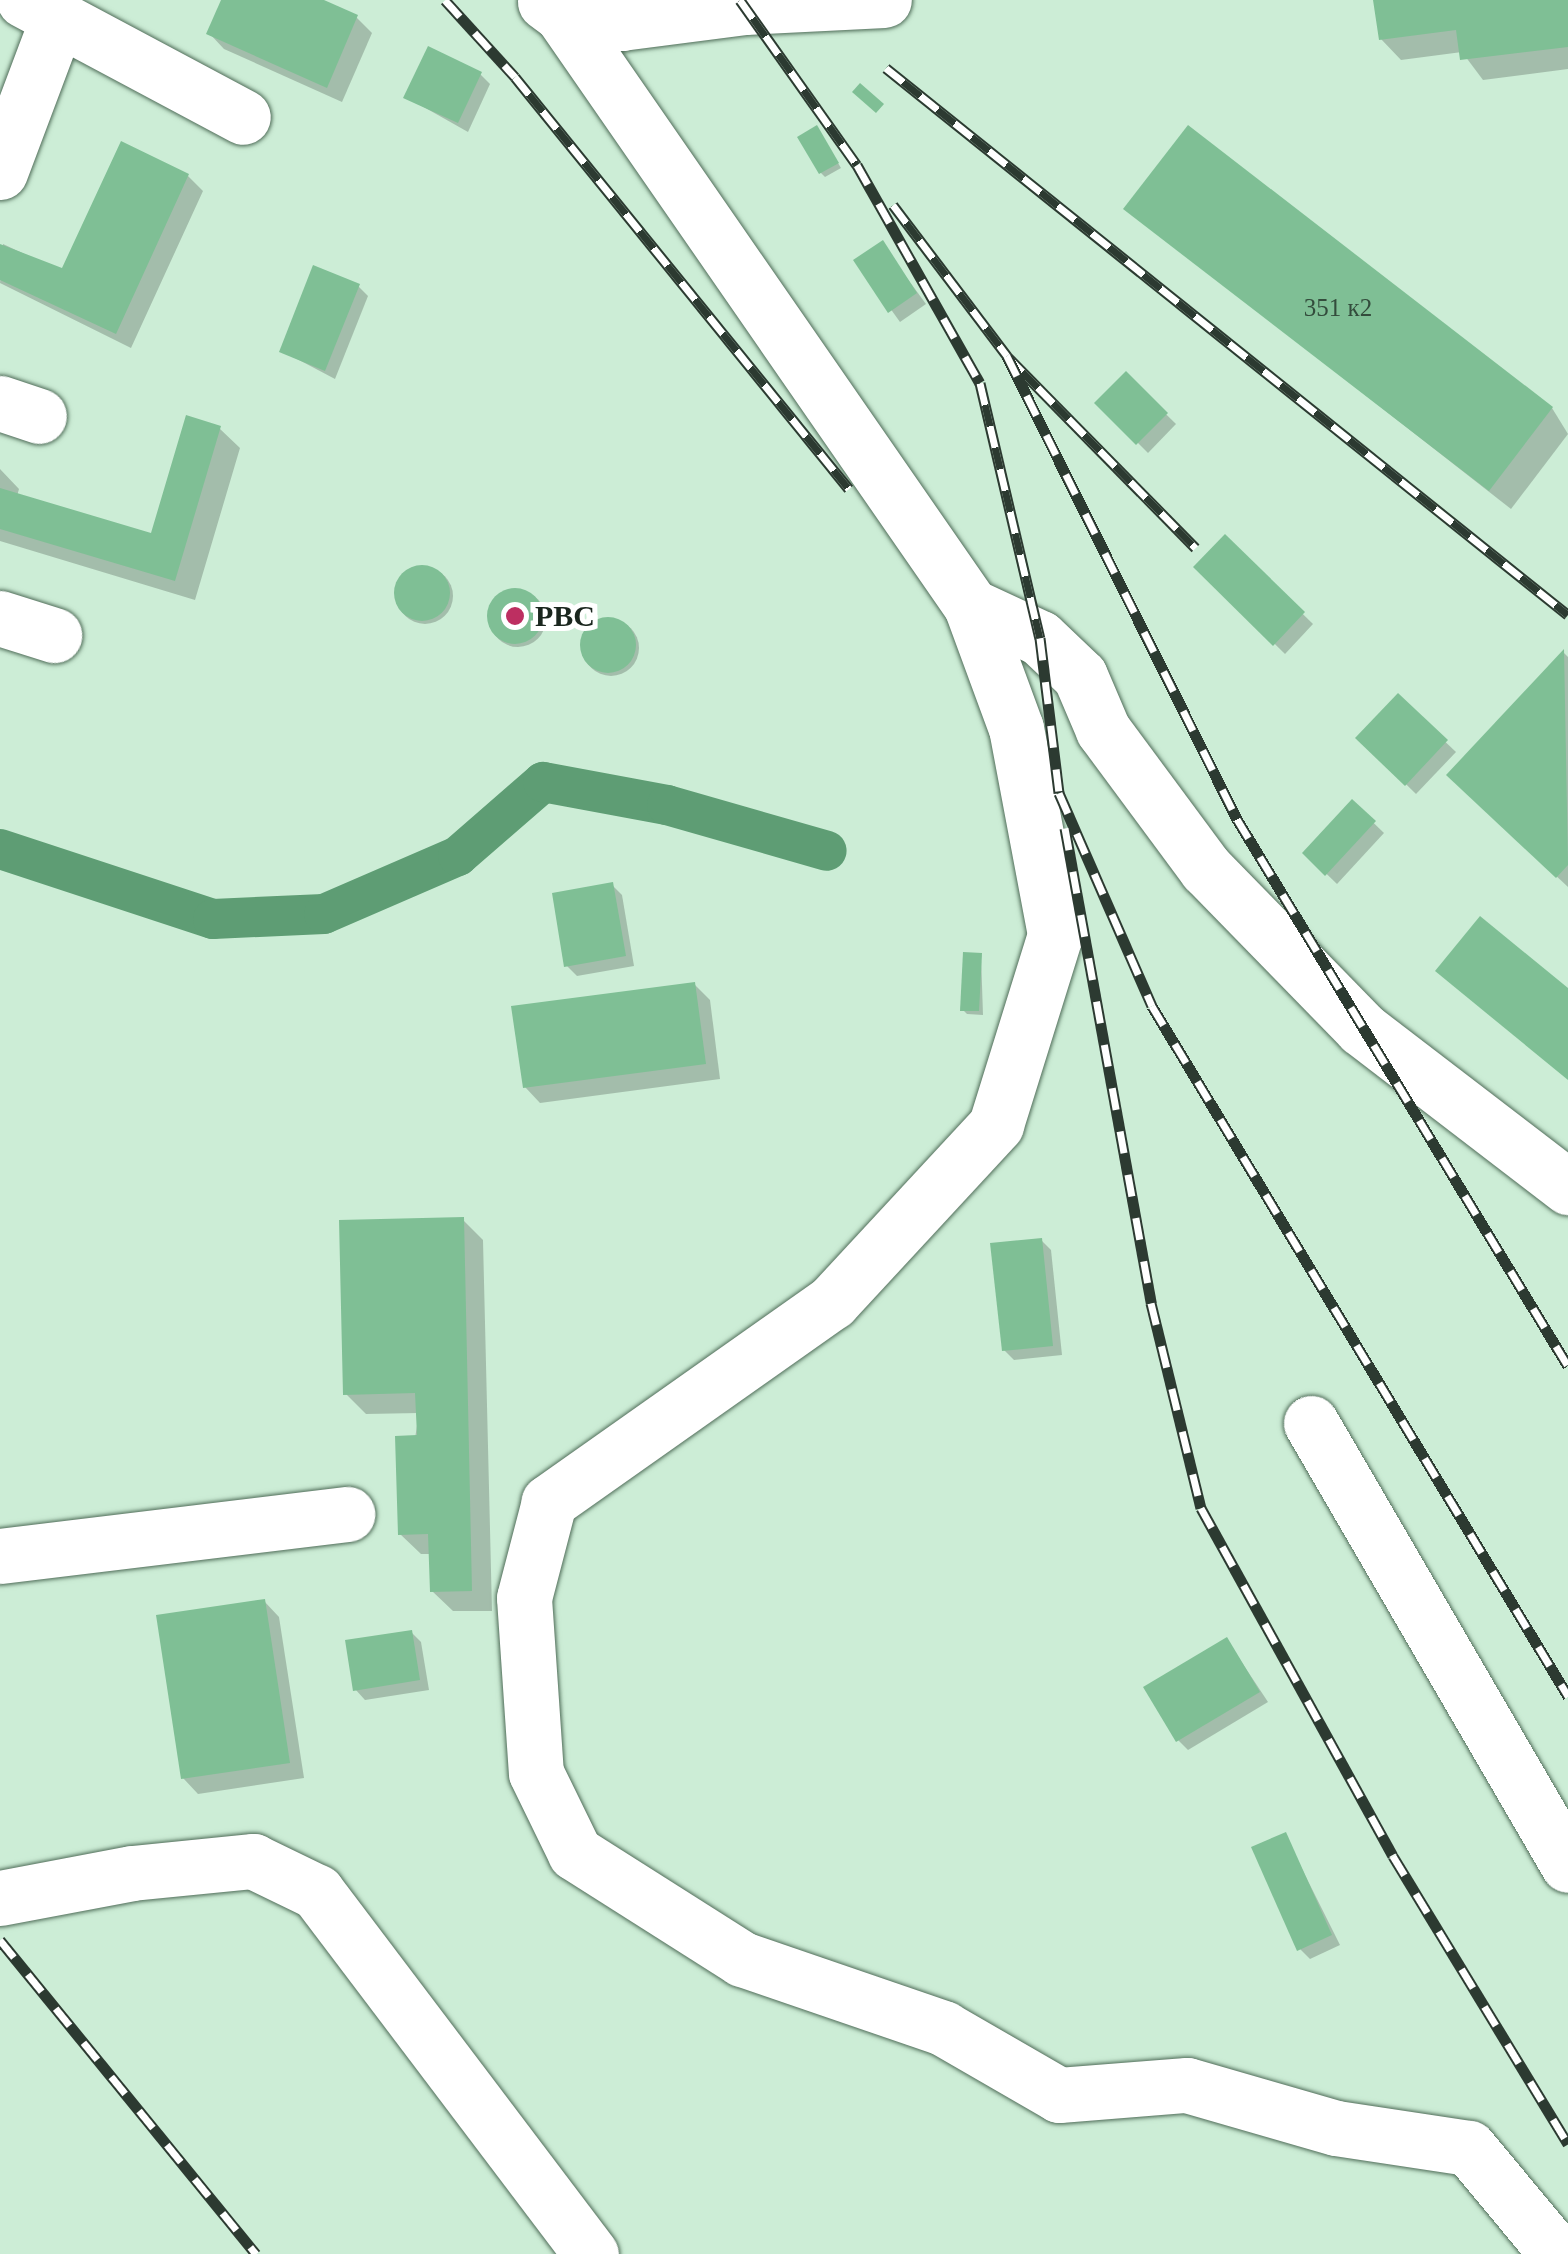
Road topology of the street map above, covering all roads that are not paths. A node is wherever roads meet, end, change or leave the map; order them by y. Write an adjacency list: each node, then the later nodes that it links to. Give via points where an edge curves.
1 (884, 0): 2 (street, via 746,7 622,23)
2 (552, 7): 6 (street)
3 (41, 9): 4 (street); 5 (street)
4 (243, 117)
5 (0, 172)
6 (971, 606): 9 (street, via 1040,638 1080,676 1104,730 1206,868 1362,1029); 16 (street, via 1016,728 1055,935 996,1124 832,1302 550,1502 524,1598 536,1773 575,1853 742,1959 943,2028 1059,2094 1187,2085 1336,2128 1469,2148)
7 (0, 618): 8 (street)
8 (54, 635)
9 (1568, 1186)
10 (1311, 1423): 13 (street)
11 (346, 1514): 12 (street)
12 (0, 1556)
13 (1568, 1865)
14 (0, 1898): 15 (street, via 132,1872 252,1861 316,1892)
15 (591, 2254)
16 (1556, 2254)

